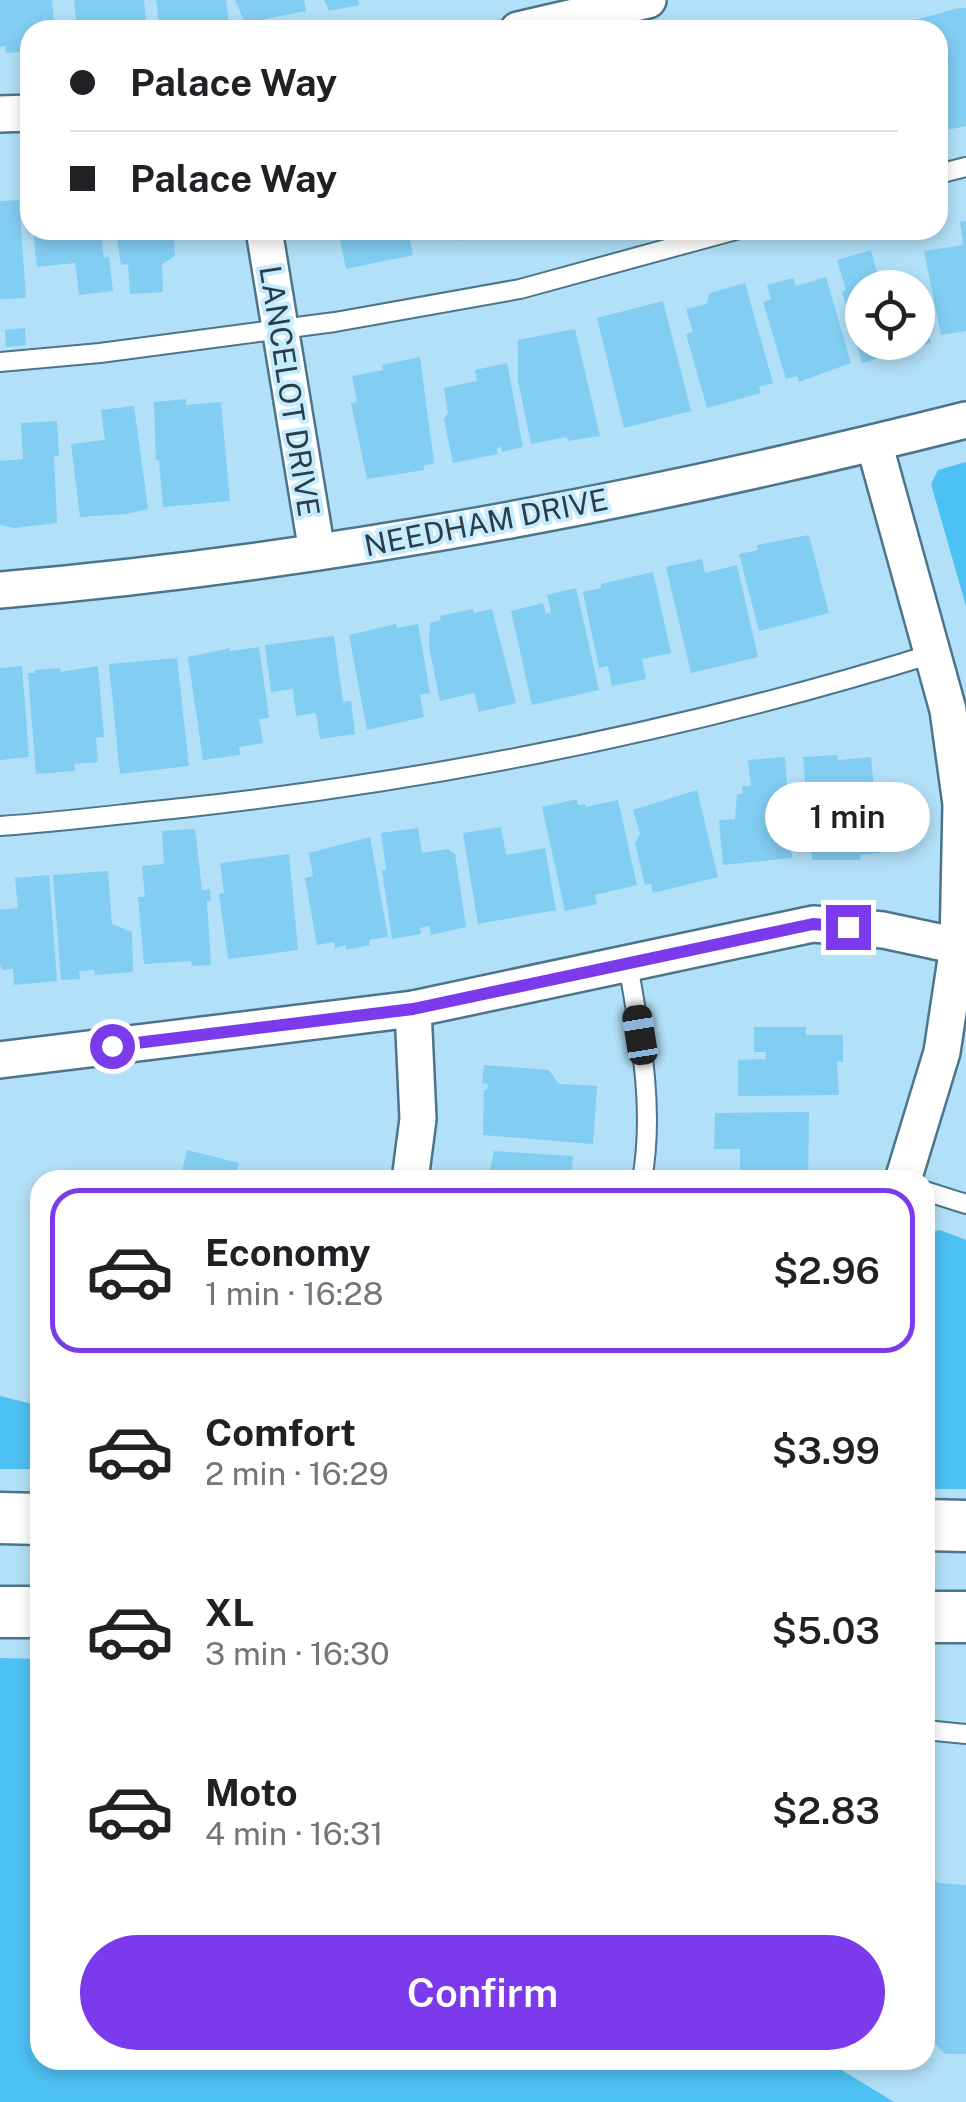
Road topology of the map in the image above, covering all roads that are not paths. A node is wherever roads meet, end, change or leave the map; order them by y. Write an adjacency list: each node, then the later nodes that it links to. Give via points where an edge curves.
1 (648, 0): 2 (street)
2 (561, 20)
3 (266, 240): 5 (street, LANCELOT DRIVE)
4 (699, 240): 5 (lane, via 520,289)
5 (280, 329): 6 (lane); 9 (street, LANCELOT DRIVE)
6 (0, 362)
7 (966, 420): 8 (street, NEEDHAM DRIVE)
8 (874, 443): 9 (street, NEEDHAM DRIVE, via 469,530); 11 (street)
9 (317, 552): 10 (street, NEEDHAM DRIVE)
10 (0, 590)
11 (932, 654): 12 (street); 13 (lane, via 643,733 442,772 321,793)
12 (964, 804): 14 (street)
13 (0, 826)
14 (958, 946): 15 (street, via 813,924); 20 (street, via 942,1052)
15 (628, 964): 16 (street); 19 (lane, via 646,1071)
16 (413, 1009): 17 (street); 18 (street, via 418,1119)
17 (0, 1060)
18 (411, 1170)
19 (644, 1170)
20 (906, 1170)
21 (935, 1194): 22 (lane)
22 (966, 1204)
23 (935, 1526): 24 (main road)
24 (966, 1526)
25 (935, 1617): 26 (main road)
26 (966, 1617)
27 (935, 1731): 28 (lane)
28 (966, 1734)

